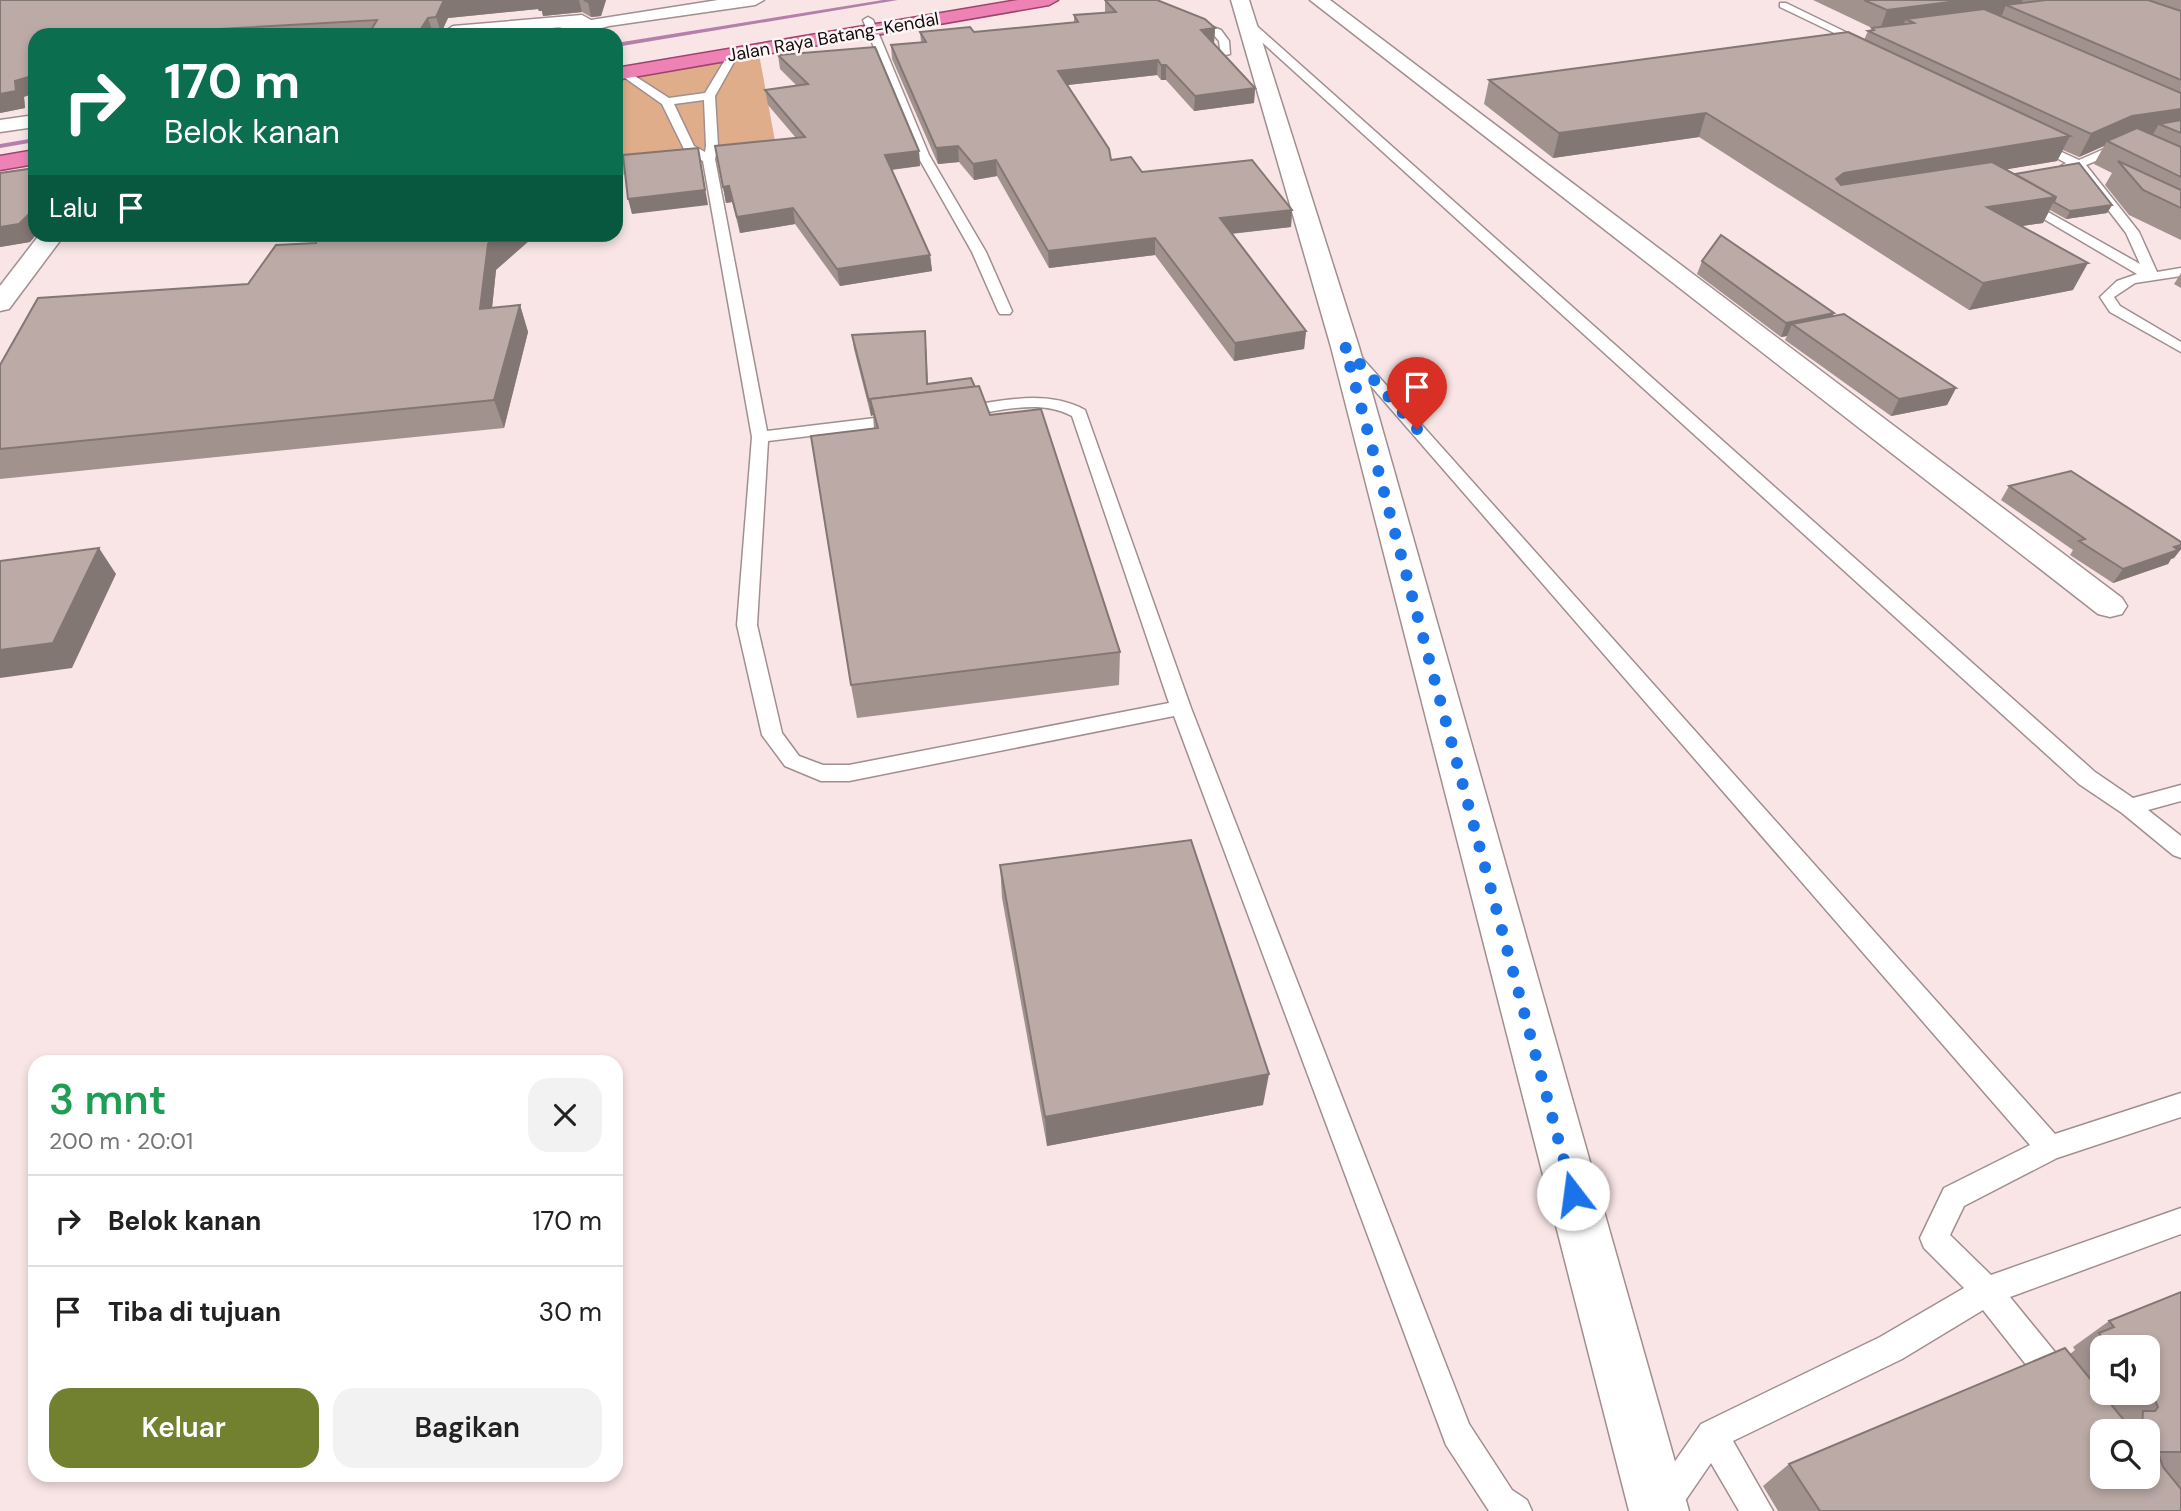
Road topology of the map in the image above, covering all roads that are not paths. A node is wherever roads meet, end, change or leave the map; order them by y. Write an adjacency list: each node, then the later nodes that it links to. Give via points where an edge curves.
1 (737, 0): 10 (street)
2 (755, 0): 10 (street)
3 (985, 0): 11 (highway, Jalan Raya Batang-Kendal)
4 (1049, 0): 11 (highway, Jalan Raya Batang-Kendal)
5 (1135, 0): 18 (lane, via 1217,33 1224,41)
6 (1319, 0): 50 (street)
7 (1783, 5): 16 (lane)
8 (464, 11): 12 (street)
9 (1243, 11): 45 (street); 53 (lane, via 1885,598 2087,778)
10 (615, 18): 13 (street); 14 (street)
11 (869, 26): 19 (highway, Jalan Raya Batang-Kendal); 20 (highway, Jalan Raya Batang-Kendal); 44 (lane, via 923,155 979,252)
12 (455, 28)
13 (506, 28)
14 (579, 28)
15 (1871, 38): 16 (lane)
16 (1857, 40): 17 (lane)
17 (1832, 45)
18 (1225, 54)
19 (733, 55): 21 (highway, Jalan Raya Batang-Kendal); 23 (lane)
20 (623, 69)
21 (623, 69)
22 (623, 73): 24 (lane)
23 (709, 96): 24 (lane); 32 (lane)
24 (667, 102): 32 (lane, via 689,148)
25 (28, 122): 26 (street)
26 (0, 126)
27 (2181, 135): 29 (lane)
28 (2029, 141): 34 (lane)
29 (2124, 145): 30 (lane); 34 (lane)
30 (2147, 155)
31 (28, 158): 33 (highway)
32 (709, 159): 49 (lane)
33 (0, 163)
34 (2079, 164): 35 (lane); 38 (lane); 42 (lane, via 2132,232)
35 (2051, 169)
36 (28, 170): 37 (highway)
37 (0, 175)
38 (2113, 181)
39 (2007, 194): 42 (lane)
40 (47, 242): 43 (street)
41 (2181, 272): 42 (lane)
42 (2152, 277): 46 (lane, via 2131,277 2107,298 2115,309)
43 (0, 303)
44 (1005, 311)
45 (1345, 347): 56 (lane); 62 (street)
46 (2181, 348)
47 (940, 415): 51 (lane, via 1036,403 1065,405 1079,413)
48 (912, 418): 49 (lane)
49 (760, 437): 51 (lane, via 747,625 772,736 792,761 821,773 849,773)
50 (2110, 606)
51 (1181, 708): 61 (lane, via 1457,1434 1501,1501)
52 (2181, 793): 53 (lane)
53 (2130, 807): 54 (lane)
54 (2181, 849)
55 (2181, 1105): 56 (lane)
56 (2050, 1148): 58 (lane, via 1954,1197 1934,1238)
57 (2181, 1220): 58 (lane)
58 (1987, 1291): 59 (lane); 60 (lane, via 1891,1348)
59 (2077, 1404)
60 (1712, 1436): 62 (lane); 63 (lane)
61 (1516, 1511)
62 (1659, 1511)
63 (1758, 1511)

